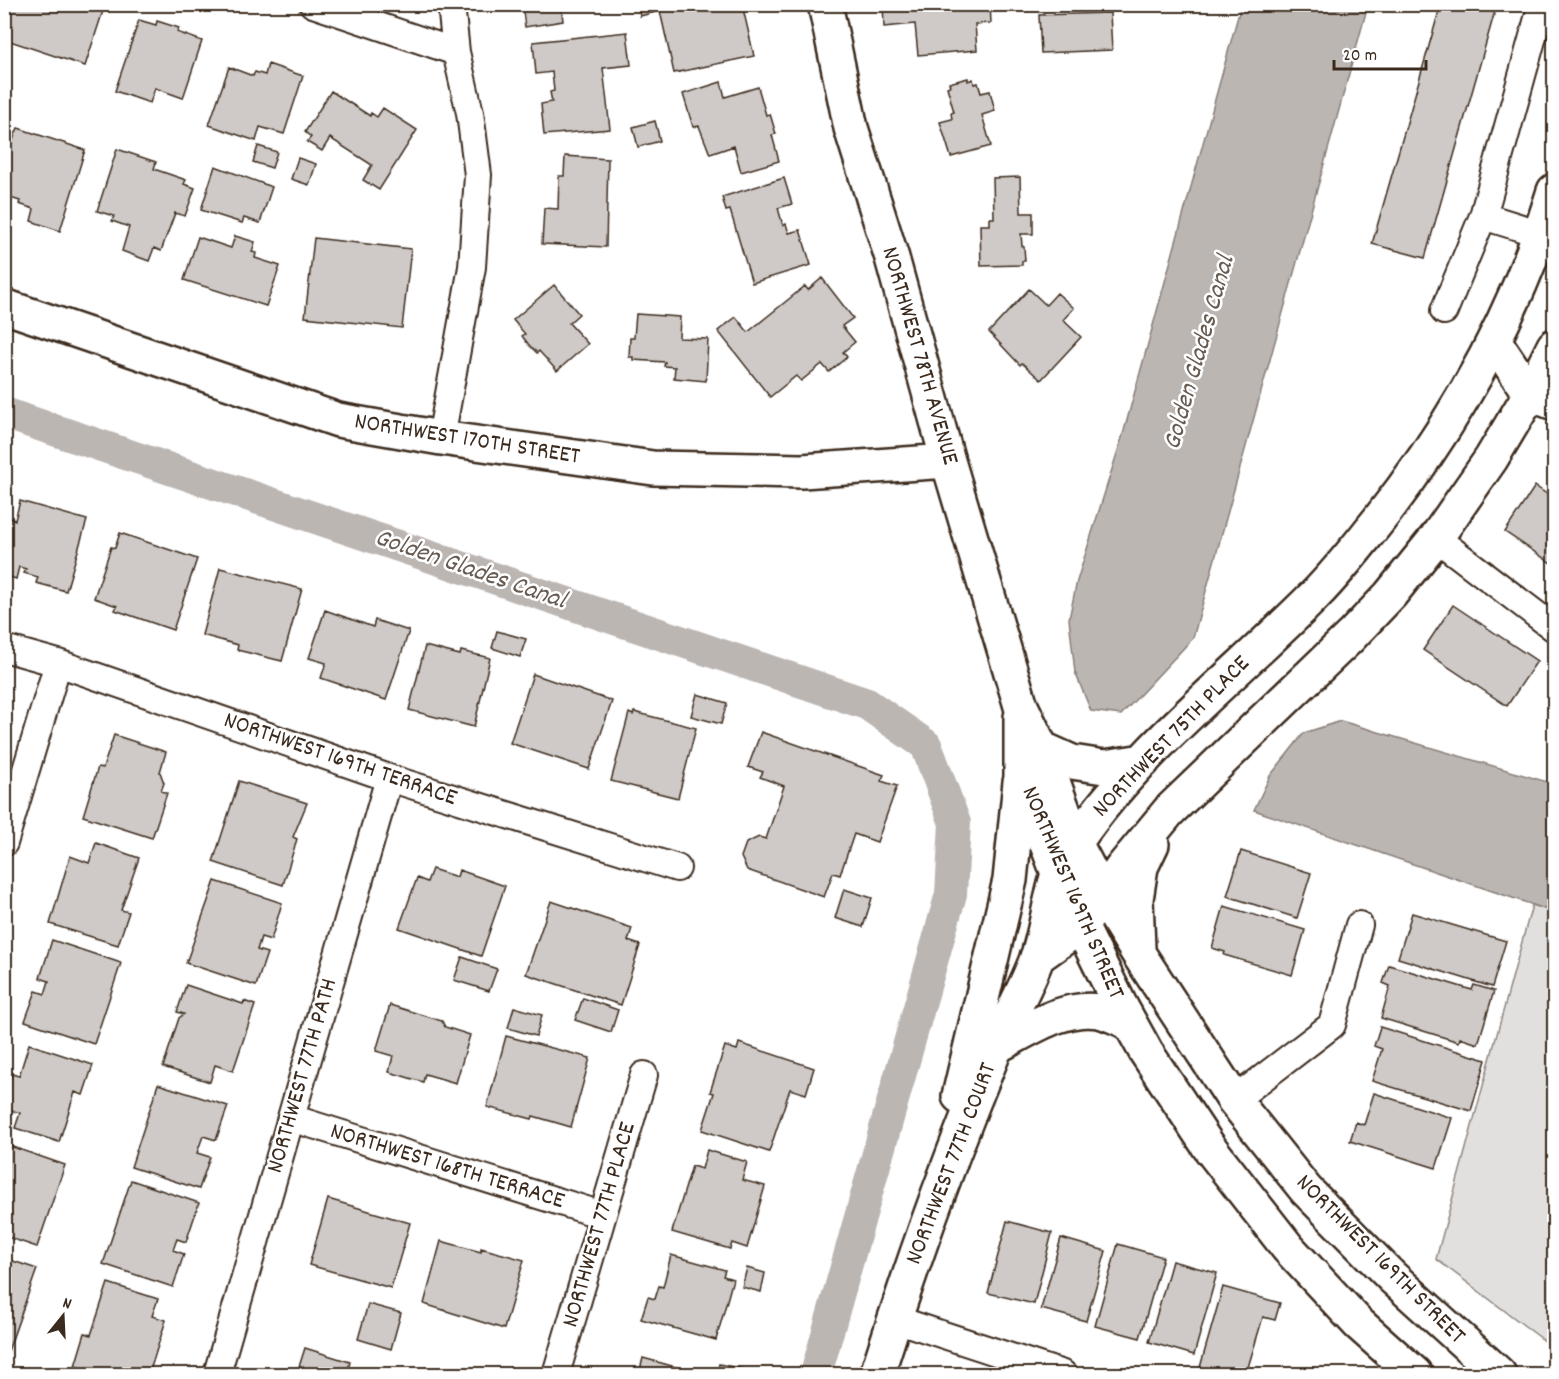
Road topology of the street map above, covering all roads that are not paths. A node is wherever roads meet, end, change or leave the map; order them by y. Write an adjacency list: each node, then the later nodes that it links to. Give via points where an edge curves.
1 (313, 4): 5 (street)
2 (451, 4): 5 (street)
3 (825, 4): 15 (street, NORTHWEST 78TH AVENUE, via 851,128 892,258)
4 (1542, 4): 7 (street)
5 (456, 52): 14 (street, via 470,113 478,175 472,267)
6 (1554, 191): 8 (street, NORTHWEST 75TH PLACE)
7 (1483, 216): 8 (street); 10 (street)
8 (1541, 234): 11 (street, NORTHWEST 75TH PLACE)
9 (4, 306): 14 (street, NORTHWEST 170TH STREET, via 338,420)
10 (1444, 311)
11 (1495, 342): 12 (street); 13 (street); 22 (street, NORTHWEST 75TH PLACE, via 1414,476 1348,559)
12 (1554, 348): 13 (street, NORTHWEST 75TH PLACE)
13 (1542, 399): 16 (street, NORTHWEST 75TH PLACE, via 1491,459)
14 (441, 438): 15 (street, NORTHWEST 170TH STREET, via 653,468 802,471)
15 (948, 461): 20 (street, NORTHWEST 78TH AVENUE)
16 (1436, 538): 17 (street); 25 (street, NORTHWEST 75TH PLACE, via 1352,636)
17 (1554, 628)
18 (4, 648): 19 (street, NORTHWEST 169TH TERRACE)
19 (58, 663): 24 (street, NORTHWEST 169TH TERRACE); 26 (street)
20 (1022, 706): 21 (street, NORTHWEST 169TH STREET); 23 (street, NORTHWEST 169TH STREET)
21 (1041, 748): 22 (street, via 1072,762 1104,767); 27 (street, NORTHWEST 169TH STREET)
22 (1143, 760): 27 (street, NORTHWEST 75TH PLACE)
23 (1021, 776): 29 (street, NORTHWEST 169TH STREET); 40 (street, via 1010,880)
24 (389, 778): 28 (street, NORTHWEST 169TH TERRACE); 39 (street, NORTHWEST 77TH PATH)
25 (1169, 811): 30 (street, NORTHWEST 75TH PLACE); 33 (street, via 1141,867 1136,899)
26 (4, 843)
27 (1075, 843): 29 (street, NORTHWEST 75TH PLACE); 30 (street, NORTHWEST 169TH STREET)
28 (676, 868)
29 (1058, 873): 32 (street, NORTHWEST 169TH STREET); 34 (street, NORTHWEST 75TH PLACE)
30 (1102, 894): 32 (street, NORTHWEST 75TH PLACE); 33 (street, NORTHWEST 169TH STREET)
31 (1359, 925): 38 (street, via 1332,1024)
32 (1081, 926): 34 (street, NORTHWEST 75TH PLACE); 35 (street, NORTHWEST 169TH STREET)
33 (1138, 953): 38 (street, NORTHWEST 169TH STREET)
34 (1037, 957): 36 (street, NORTHWEST 77TH COURT)
35 (1130, 1023): 36 (street, via 1100,1011 1081,1010 1058,1016); 47 (street, NORTHWEST 169TH STREET, via 1209,1147 1288,1248 1359,1324)
36 (997, 1046): 40 (street, NORTHWEST 77TH COURT)
37 (644, 1075): 41 (street, NORTHWEST 77TH PLACE)
38 (1234, 1100): 48 (street, NORTHWEST 169TH STREET, via 1306,1190 1392,1277)
39 (291, 1118): 41 (street, NORTHWEST 168TH TERRACE); 43 (street, NORTHWEST 77TH PATH)
40 (934, 1203): 42 (street, NORTHWEST 77TH COURT)
41 (602, 1215): 44 (street, NORTHWEST 77TH PLACE)
42 (895, 1319): 45 (street, NORTHWEST 77TH COURT); 46 (street)
43 (218, 1374)
44 (556, 1374)
45 (877, 1374)
46 (1063, 1374)
47 (1415, 1374)
48 (1499, 1374)

